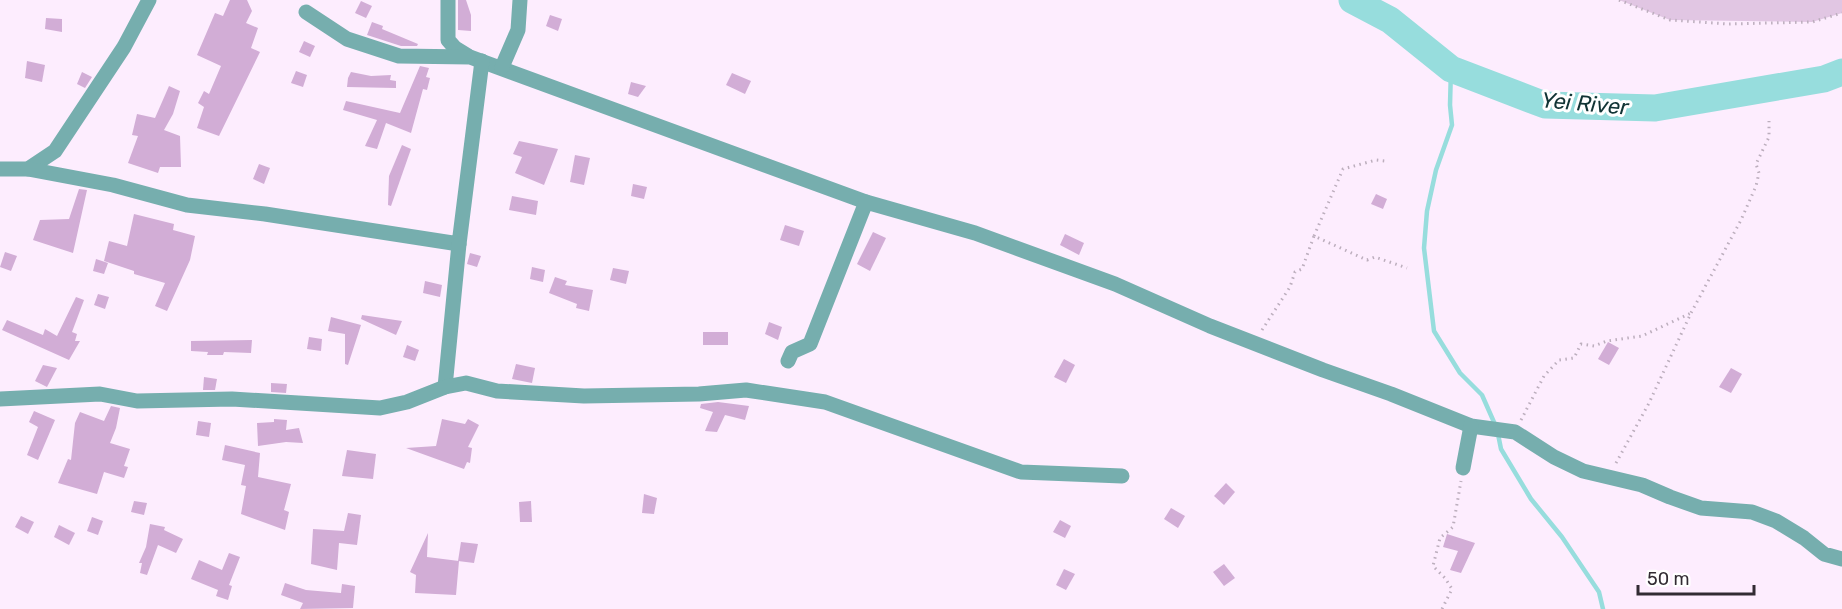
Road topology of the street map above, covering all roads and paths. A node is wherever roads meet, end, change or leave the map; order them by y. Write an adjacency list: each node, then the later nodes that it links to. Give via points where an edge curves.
1 (149, 0): 12 (street, via 124,47 55,151)
2 (448, 0): 7 (street, via 448,40)
3 (520, 0): 8 (street, via 518,30)
4 (1619, 0): 6 (path, via 1670,20 1728,24 1812,22)
5 (306, 12): 7 (street, via 347,39 399,56)
6 (1842, 13)
7 (476, 59): 8 (street); 15 (street)
8 (501, 67): 13 (street)
9 (1769, 121): 17 (path, via 1769,136 1756,164 1756,186)
10 (1385, 161): 14 (path, via 1343,169)
11 (0, 169): 12 (street)
12 (28, 169): 15 (street, via 188,204)
13 (866, 202): 18 (street, via 975,233 1115,284); 19 (street, via 810,344 792,352)
14 (1314, 236): 16 (path, via 1367,260 1375,257); 18 (path, via 1302,269 1295,272 1285,296)
15 (459, 244): 20 (street)
16 (1407, 268)
17 (1691, 313): 23 (path, via 1642,336 1594,346 1581,344 1574,358 1559,360 1544,376); 26 (path, via 1649,404)
18 (1252, 343): 22 (street)
19 (788, 361)
20 (445, 387): 21 (street, via 380,408 232,399 137,400 100,394); 25 (street, via 466,383 497,391 584,396 746,390 825,402 1021,472)
21 (0, 399)
22 (1471, 426): 23 (street); 24 (street)
23 (1515, 432): 26 (street, via 1583,471)
24 (1463, 468): 28 (path, via 1453,527 1440,538 1433,566 1452,589)
25 (1122, 476)
26 (1608, 478): 27 (street, via 1642,485 1701,508 1752,512 1776,521 1824,554)
27 (1842, 559)
28 (1442, 609)

